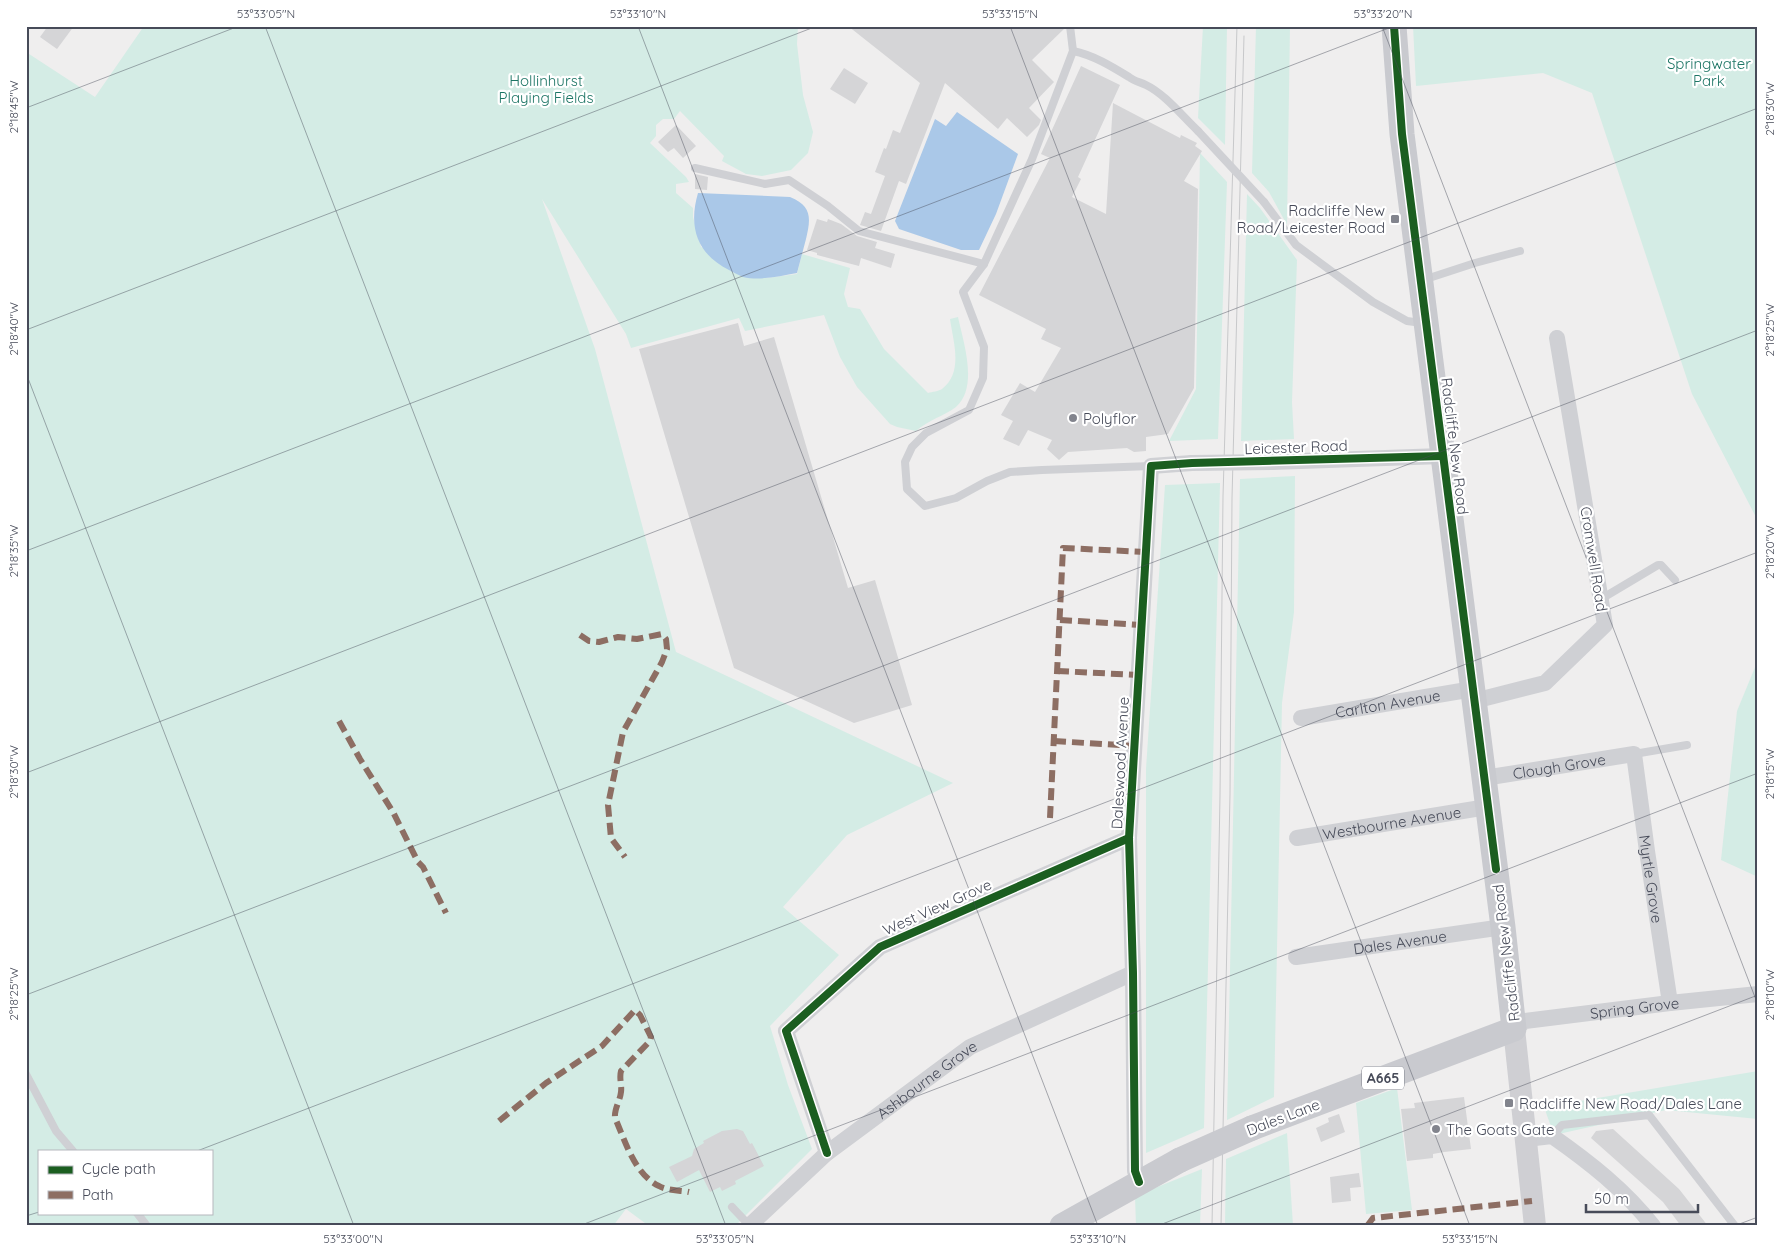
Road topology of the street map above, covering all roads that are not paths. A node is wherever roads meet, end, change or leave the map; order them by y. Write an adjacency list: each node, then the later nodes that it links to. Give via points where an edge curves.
1 (1070, 26): 3 (lane)
2 (1394, 26): 7 (main road, Radcliffe New Road, via 1402,134)
3 (1073, 51): 6 (lane, via 1032,159); 8 (lane, bridge, via 1110,65 1134,81 1147,85 1198,131 1264,202 1296,245 1372,302 1407,321)
4 (695, 168): 6 (lane, via 765,184 789,180 859,231)
5 (1520, 251): 7 (lane)
6 (984, 264): 11 (lane, via 963,292 984,347 984,378 969,410 926,433 912,447 905,462 907,489 925,506 956,498 1010,472)
7 (1421, 281): 8 (main road, Radcliffe New Road)
8 (1426, 323): 10 (main road, Radcliffe New Road)
9 (1557, 338): 13 (street, Cromwell Road)
10 (1442, 456): 11 (street, Leicester Road, bridge); 14 (main road, Radcliffe New Road)
11 (1151, 466): 20 (street, Daleswood Avenue)
12 (1675, 580): 13 (lane, via 1665,567 1658,565)
13 (1600, 599): 14 (street, Cromwell Road, via 1605,625 1545,683)
14 (1473, 695): 15 (street, Carlton Avenue); 18 (main road, Radcliffe New Road)
15 (1301, 718)
16 (1687, 745): 17 (lane)
17 (1634, 754): 18 (street, Clough Grove); 26 (street, Myrtle Grove)
18 (1484, 778): 19 (main road, Radcliffe New Road)
19 (1487, 807): 21 (street, Westbourne Avenue); 22 (main road, Radcliffe New Road)
20 (1129, 838): 24 (street, Daleswood Avenue); 32 (street, West View Grove, via 880,947 786,1031)
21 (1297, 838)
22 (1503, 927): 23 (street, Dales Avenue); 27 (main road, Radcliffe New Road)
23 (1296, 958)
24 (1133, 973): 32 (street, Ashbourne Grove, via 970,1047); 33 (street, Daleswood Avenue, via 1136,1171)
25 (1758, 994): 26 (street, Spring Grove)
26 (1670, 1003): 27 (street, Spring Grove, via 1525,1021)
27 (1514, 1029): 30 (main road, Radcliffe New Road); 33 (main road, Dales Lane / A665, bridge, via 1252,1128)
28 (26, 1074): 31 (lane, via 56,1131)
29 (1552, 1136): 30 (street); 40 (street, via 1588,1161); 41 (lane, via 1562,1125 1649,1115)
30 (1526, 1139): 39 (main road, Radcliffe New Road)
31 (72, 1150)
32 (827, 1153): 36 (street, Ashbourne Grove)
33 (1139, 1182): 38 (main road, Dales Lane / A665)
34 (732, 1207): 36 (lane)
35 (138, 1214): 37 (lane)
36 (749, 1225)
37 (147, 1226)
38 (1062, 1226)
39 (1535, 1226)
40 (1653, 1226)
41 (1735, 1226)

